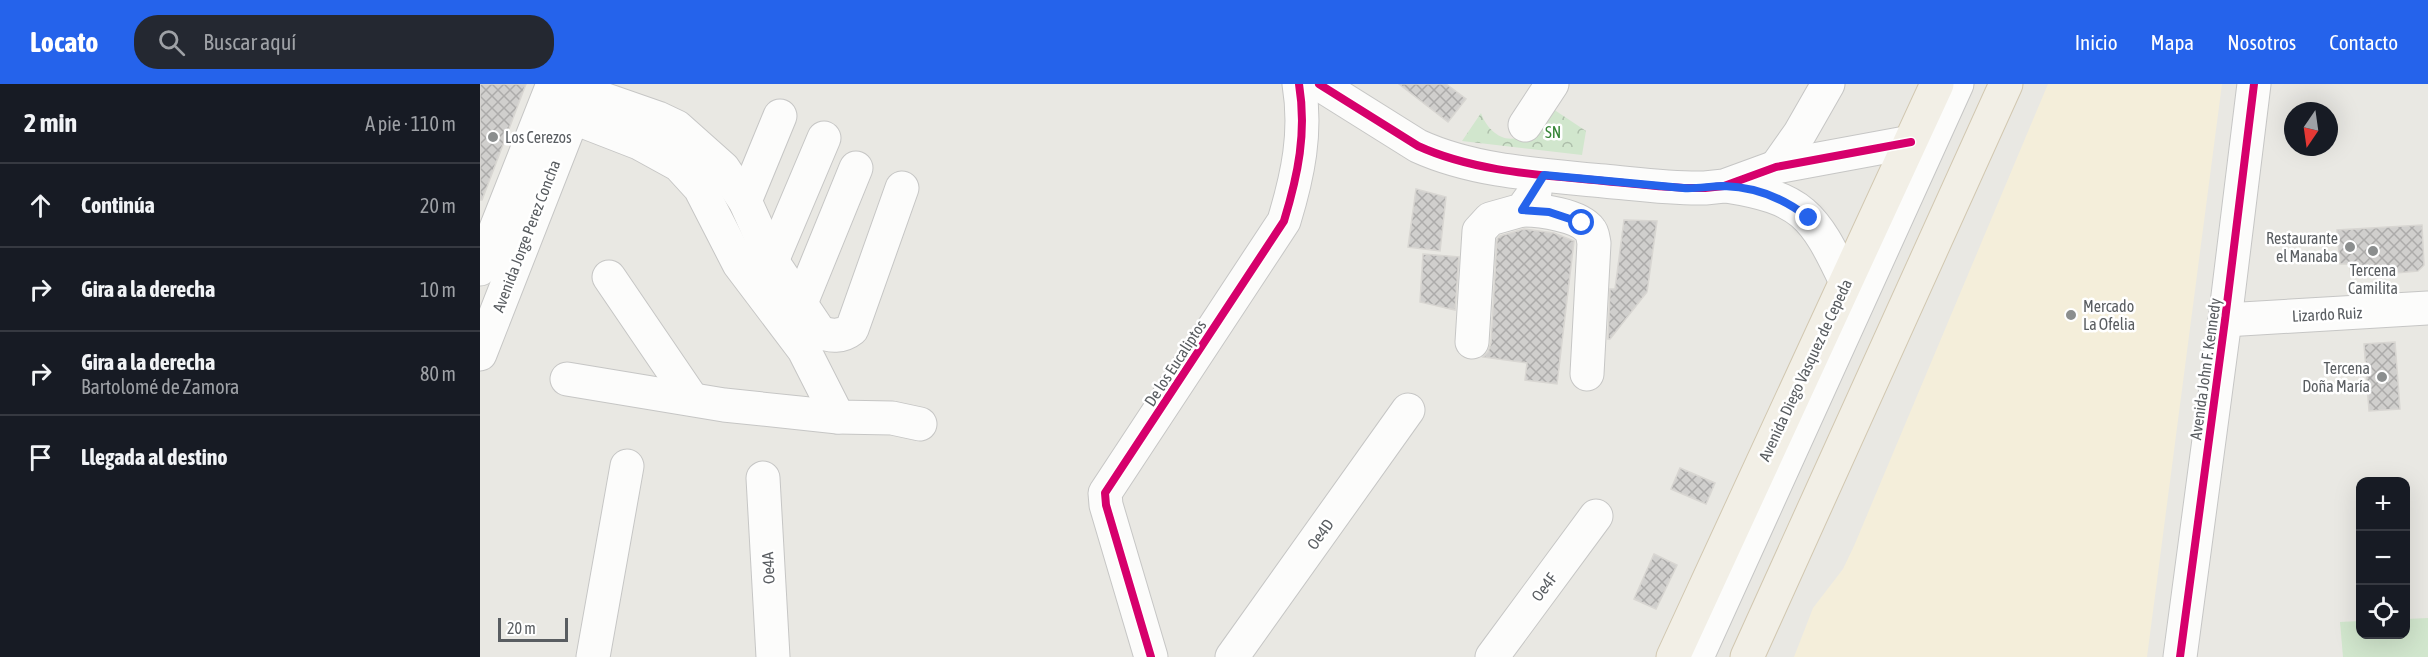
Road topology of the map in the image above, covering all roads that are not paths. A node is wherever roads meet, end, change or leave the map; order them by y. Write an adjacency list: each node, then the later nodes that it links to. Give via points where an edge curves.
1 (1299, 84): 44 (street, De los Eucaliptos, via 1303,127 1284,221 1105,493)
2 (1319, 84): 17 (street, via 1435,154 1453,161)
3 (1552, 84): 12 (street)
4 (1828, 84): 15 (street)
5 (1937, 84): 14 (main road, Avenida Diego Vasquez de Cepeda)
6 (1957, 84): 48 (street)
7 (1979, 84): 49 (street)
8 (2006, 84): 50 (main road)
9 (2254, 84): 30 (street, Avenida John F. Kennedy)
10 (574, 94): 20 (street, via 677,127 723,168); 22 (street, Avenida Jorge Perez Concha); 23 (street, Avenida Jorge Perez Concha); 37 (street, via 639,143 679,165 700,188 739,264 804,350)
11 (780, 116): 20 (street)
12 (1525, 125)
13 (824, 138): 24 (street)
14 (1911, 142): 15 (street); 27 (main road, Avenida Diego Vasquez de Cepeda)
15 (1776, 167): 18 (street)
16 (856, 168): 28 (street)
17 (1544, 175): 18 (street, via 1689,189); 21 (street)
18 (1724, 186): 27 (street, via 1769,194 1793,205 1826,240)
19 (902, 188): 28 (street, via 852,329 845,334 819,331)
20 (745, 201): 24 (street)
21 (1522, 210): 31 (street, via 1490,219 1479,231); 33 (street, via 1566,217 1591,231 1594,243)
22 (487, 227): 23 (street); 25 (street, Avenida Jorge Perez Concha)
23 (525, 239): 32 (street, Avenida Jorge Perez Concha)
24 (772, 261): 28 (street)
25 (480, 269)
26 (609, 276): 35 (street)
27 (1846, 282): 47 (main road, Avenida Diego Vasquez de Cepeda)
28 (801, 303)
29 (2428, 309): 30 (street, Lizardo Ruiz)
30 (2226, 320): 51 (street, Avenida John F. Kennedy)
31 (1472, 342)
32 (480, 354)
33 (1587, 374)
34 (567, 379): 35 (street)
35 (692, 399): 37 (street)
36 (1408, 410): 45 (street, Oe4D)
37 (838, 417): 38 (street, via 892,418)
38 (920, 424)
39 (627, 466): 42 (street)
40 (763, 478): 43 (street, Oe4A)
41 (1596, 516): 46 (street, Oe4F)
42 (593, 657)
43 (773, 657)
44 (1151, 657)
45 (1232, 657)
46 (1492, 657)
47 (1673, 657)
48 (1697, 657)
49 (1721, 657)
50 (1747, 657)
51 (2180, 657)

